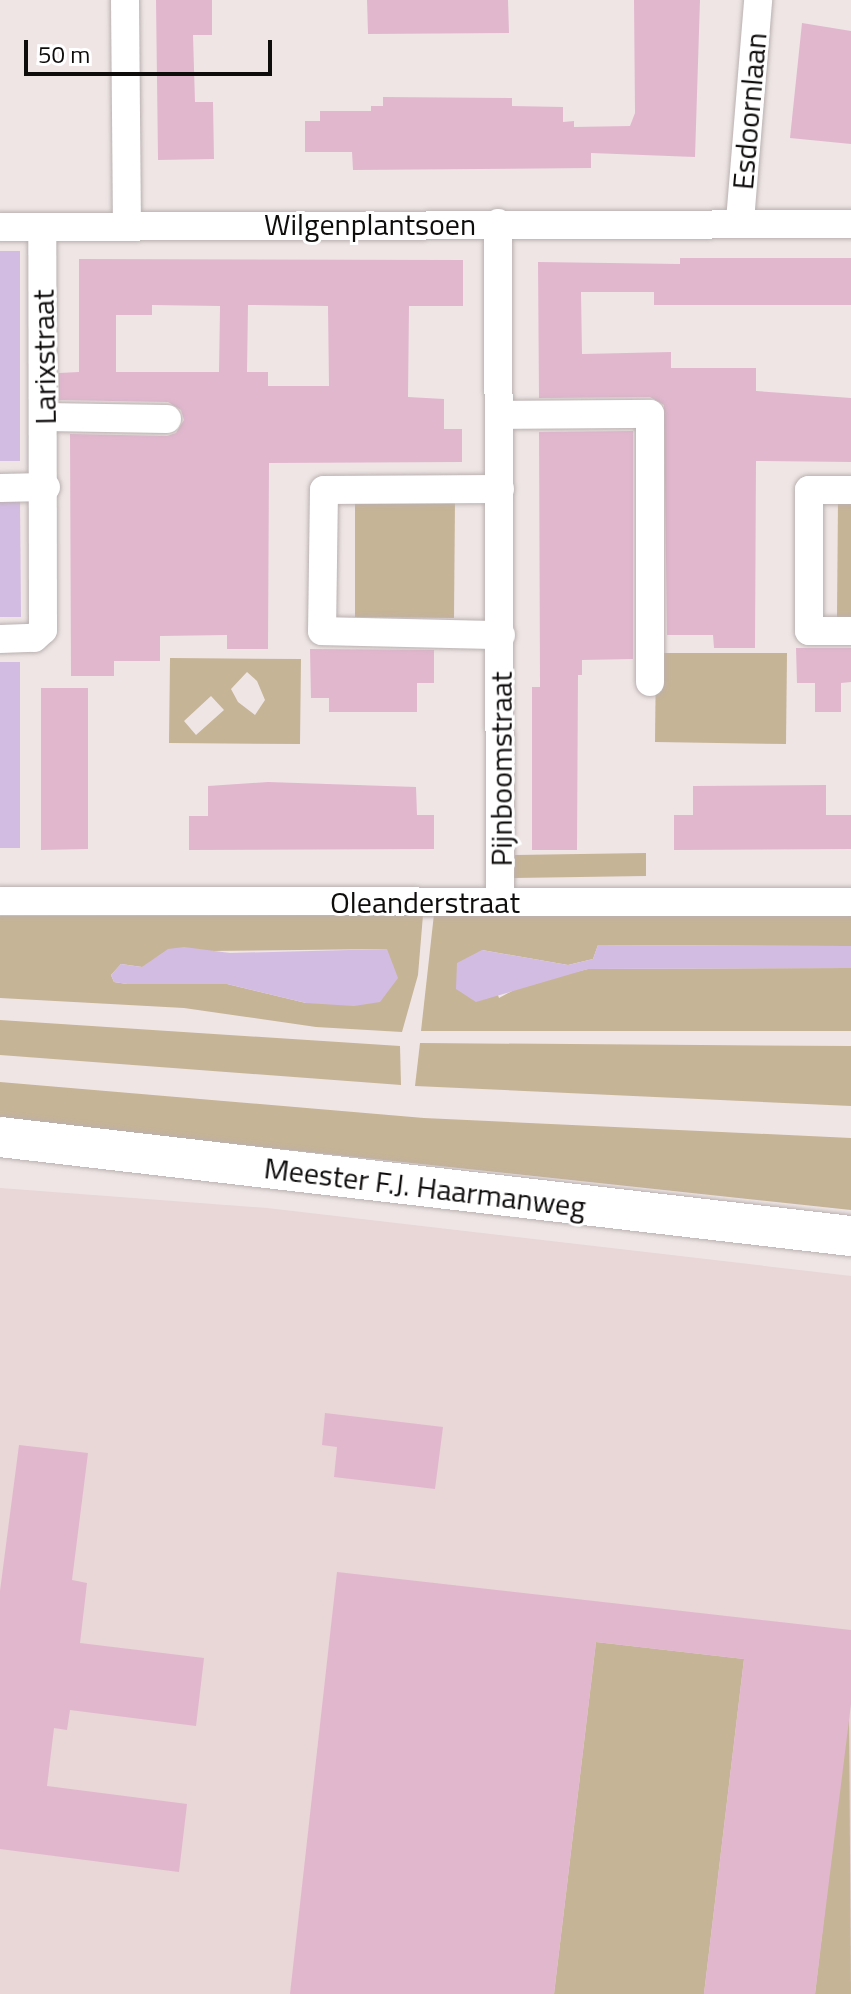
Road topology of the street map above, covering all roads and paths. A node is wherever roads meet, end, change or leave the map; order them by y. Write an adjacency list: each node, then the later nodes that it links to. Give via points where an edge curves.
1 (125, 0): 5 (street)
2 (758, 0): 3 (street, Esdoornlaan)
3 (740, 221): 4 (street, Wilgenplantsoen); 6 (street, Wilgenplantsoen)
4 (498, 223): 5 (street, Wilgenplantsoen); 9 (street, Pijnboomstraat)
5 (127, 224): 8 (street, Wilgenplantsoen)
6 (851, 224)
7 (0, 227): 8 (street, Wilgenplantsoen)
8 (42, 227): 10 (street, Larixstraat)
9 (499, 415): 14 (street, Pijnboomstraat); 19 (street, via 650,414)
10 (45, 417): 11 (street); 12 (street, Larixstraat)
11 (167, 419)
12 (46, 487): 13 (street); 18 (street, Larixstraat, via 43,630 34,638)
13 (0, 488)
14 (500, 489): 17 (street, Pijnboomstraat); 17 (street, Pijnboomstraat, via 324,490 322,631)
15 (851, 490): 16 (street, via 809,490 809,631)
16 (851, 631)
17 (501, 635): 21 (street, Pijnboomstraat)
18 (0, 639)
19 (650, 682)
20 (0, 901): 21 (street, Oleanderstraat)
21 (500, 902): 22 (street, Oleanderstraat)
22 (851, 902)
23 (0, 1137): 24 (main road, Meester F.J. Haarmanweg)
24 (851, 1236)

